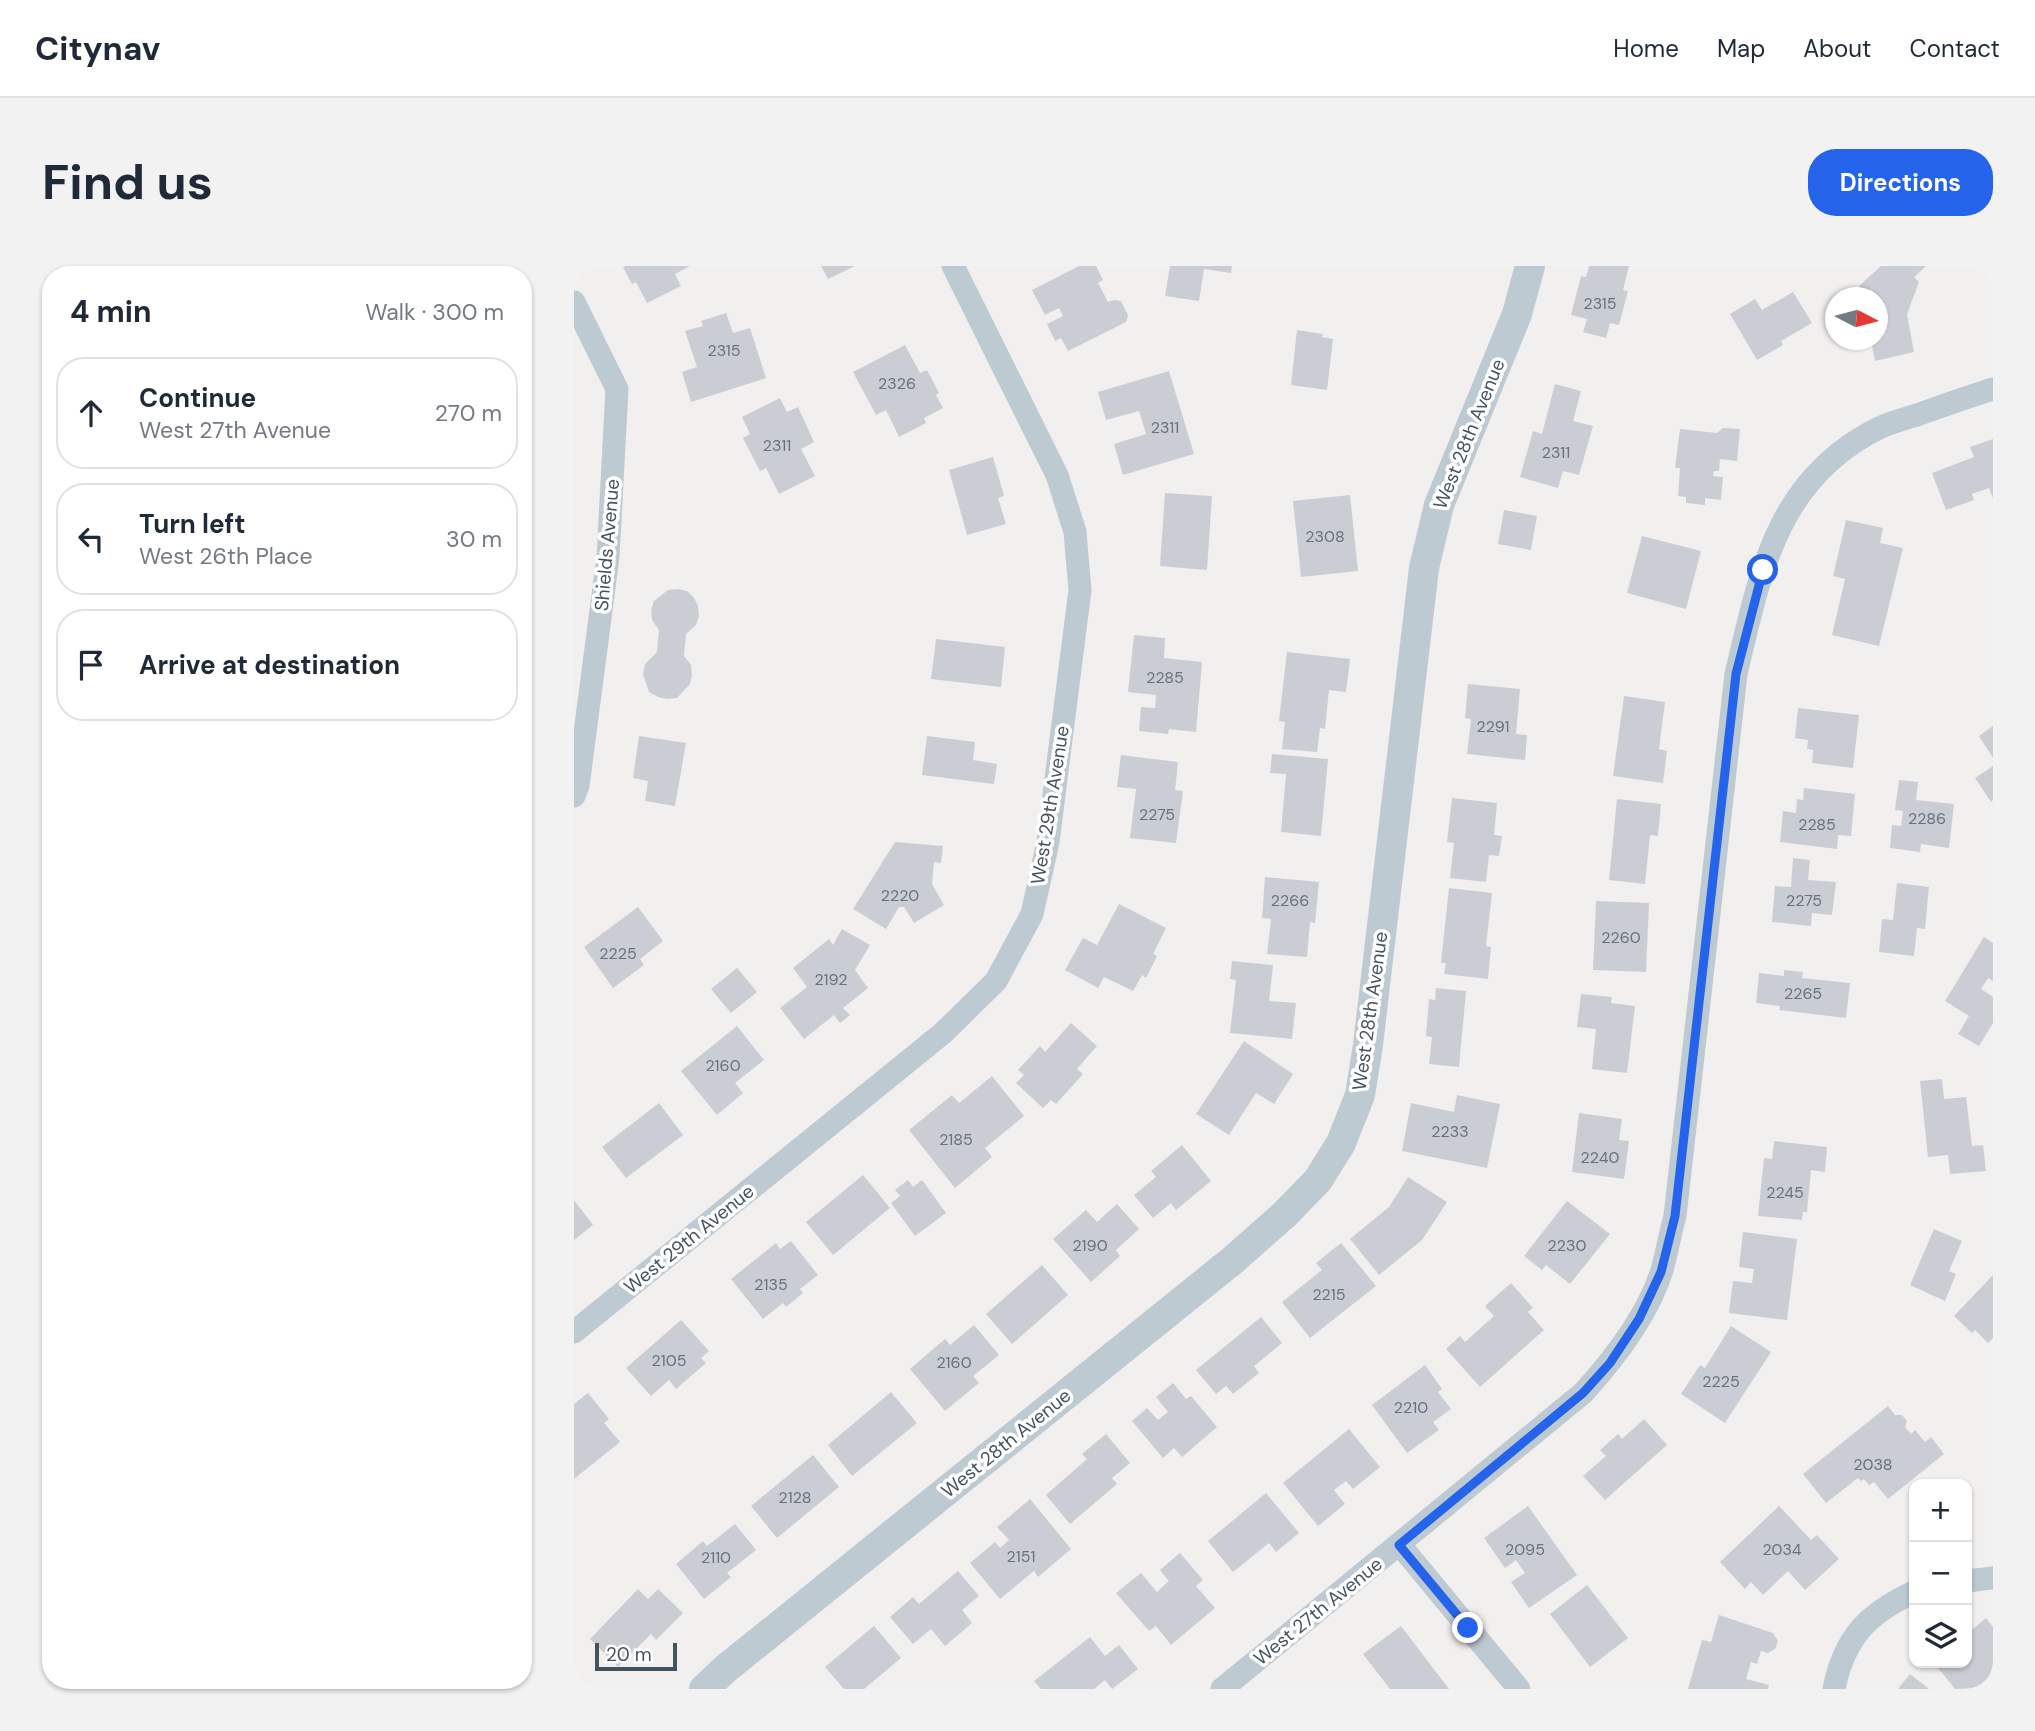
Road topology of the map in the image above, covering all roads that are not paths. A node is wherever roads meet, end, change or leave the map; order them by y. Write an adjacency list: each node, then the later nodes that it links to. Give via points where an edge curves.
1 (953, 266): 6 (street, West 29th Avenue, via 1057,475 1075,532 1080,590 1048,842 1032,914 996,981 943,1033)
2 (1530, 266): 11 (street, West 28th Avenue, via 1517,314 1439,505 1424,568 1368,1045 1360,1095 1341,1143 1318,1180 1233,1260)
3 (574, 302): 5 (street, Shields Avenue, via 617,389 608,557)
4 (1993, 389): 7 (street, West 27th Avenue, via 1878,428 1836,454 1803,487 1779,527 1756,592 1736,674 1675,1216 1661,1272 1632,1330 1583,1393)
5 (574, 796)
6 (574, 1332)
7 (1399, 1545): 12 (street, West 27th Avenue); 13 (street)
8 (1993, 1578): 9 (street)
9 (1972, 1580)
10 (1909, 1594): 14 (street, via 1888,1604 1860,1628 1838,1667)
11 (704, 1689)
12 (1222, 1689)
13 (1519, 1689)
14 (1834, 1689)

